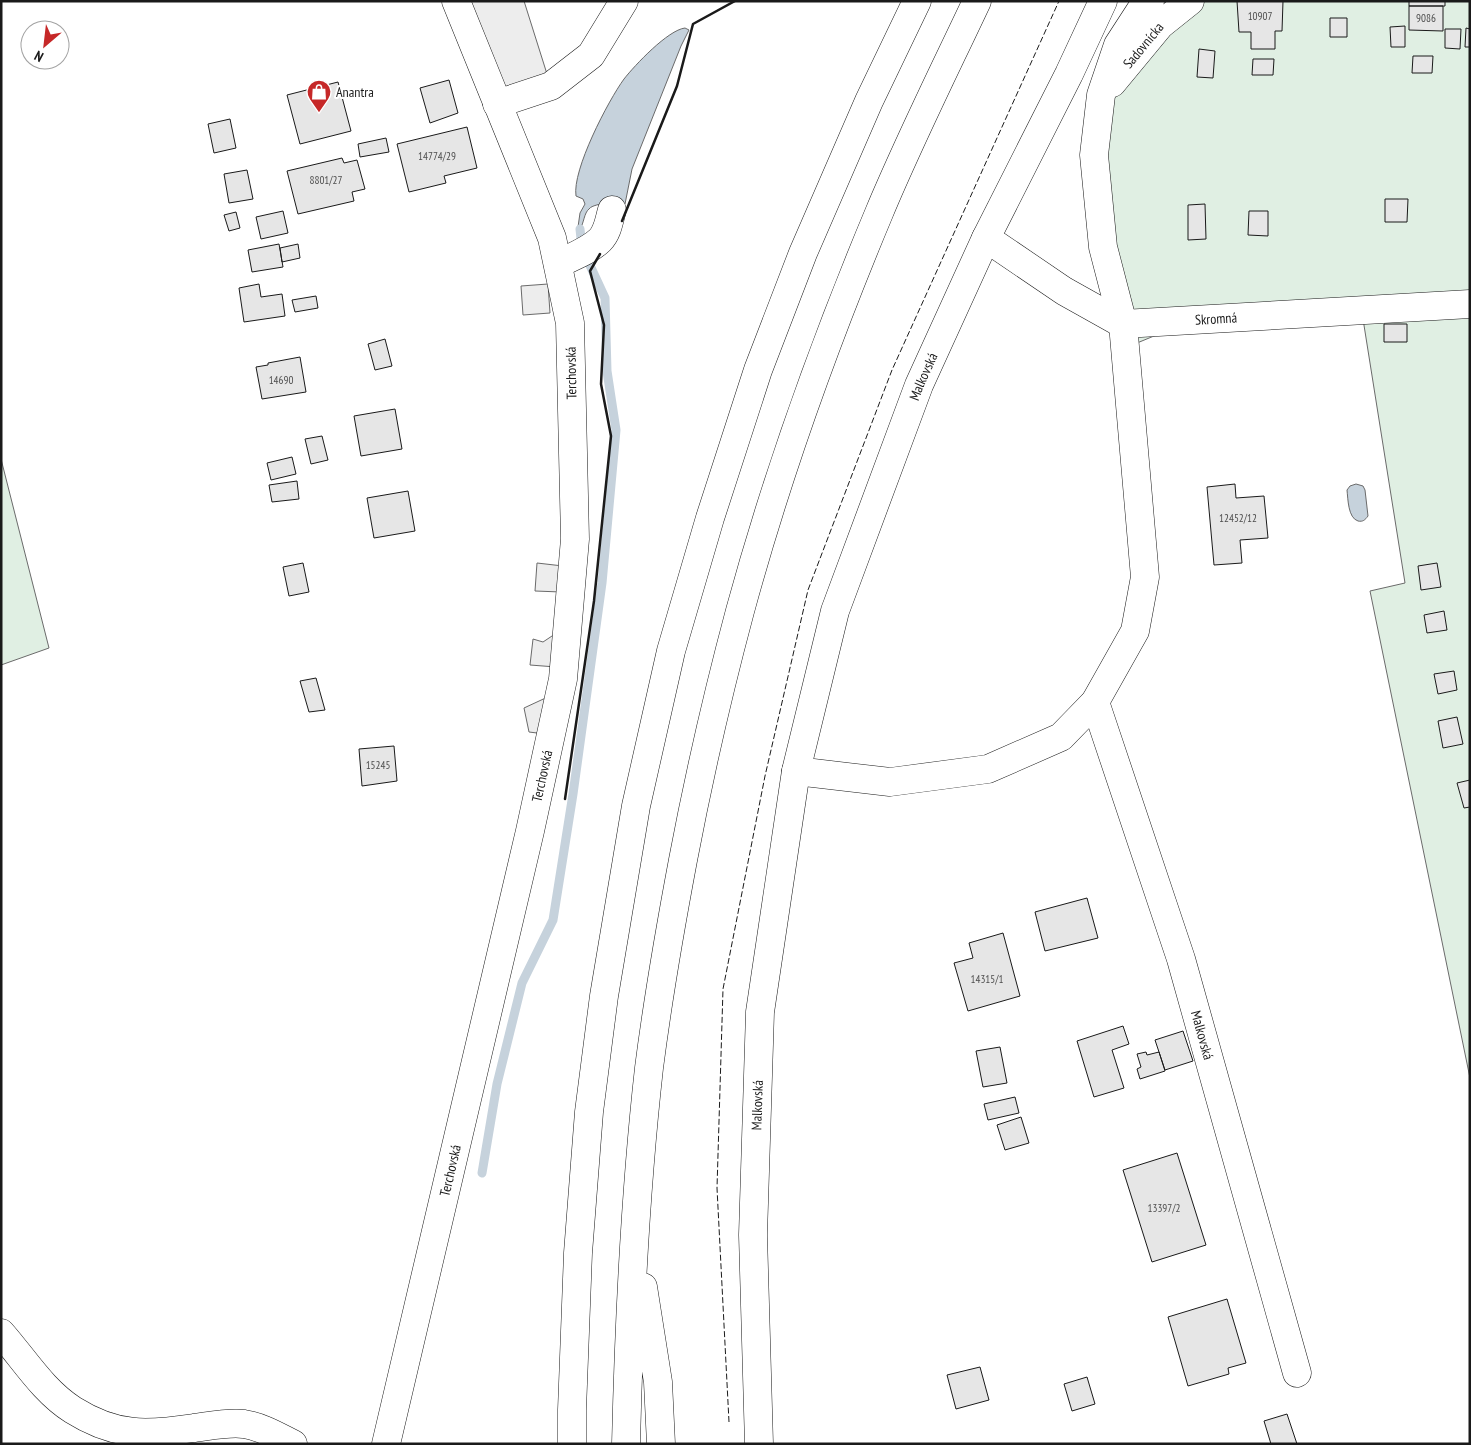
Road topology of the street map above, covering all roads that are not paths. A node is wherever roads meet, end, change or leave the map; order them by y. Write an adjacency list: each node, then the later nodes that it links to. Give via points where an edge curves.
1 (456, 1): 9 (main road, Terchovská)
2 (624, 1): 9 (main road, via 592,55 551,86)
3 (917, 1): 22 (main road, via 807,244 758,370 671,651 636,806 604,996 578,1252)
4 (977, 1): 17 (main road, via 880,211 833,328 785,464 741,610 698,782 670,929 650,1067)
5 (1103, 1): 11 (main road, Malkovská)
6 (1150, 1): 8 (main road, via 1118,45)
7 (1190, 1): 8 (main road, Sadovnícka, via 1160,25)
8 (1101, 95): 14 (main road, via 1094,155 1101,229)
9 (497, 104): 12 (main road, Terchovská, via 552,238)
10 (612, 210): 12 (main road, via 608,228 600,240)
11 (986, 238): 14 (main road, via 1064,291); 16 (main road, Malkovská, via 919,385 835,611)
12 (573, 256): 21 (main road, Terchovská, via 570,323 575,539 563,679)
13 (1470, 304): 14 (main road, Skromná)
14 (1124, 324): 15 (main road, via 1145,577 1134,631)
15 (1095, 702): 16 (main road, via 1061,737 988,769 890,782); 19 (main road, Malkovská, via 1181,959)
16 (796, 771): 25 (main road, Malkovská, via 760,1012 753,1235)
17 (634, 1229): 23 (main road); 24 (main road, via 658,1382)
18 (1, 1332): 20 (main road, via 53,1395 93,1422 134,1433 243,1424 266,1430)
19 (1297, 1373)
20 (293, 1444)
21 (386, 1444)
22 (572, 1444)
23 (626, 1444)
24 (661, 1444)
25 (759, 1444)

